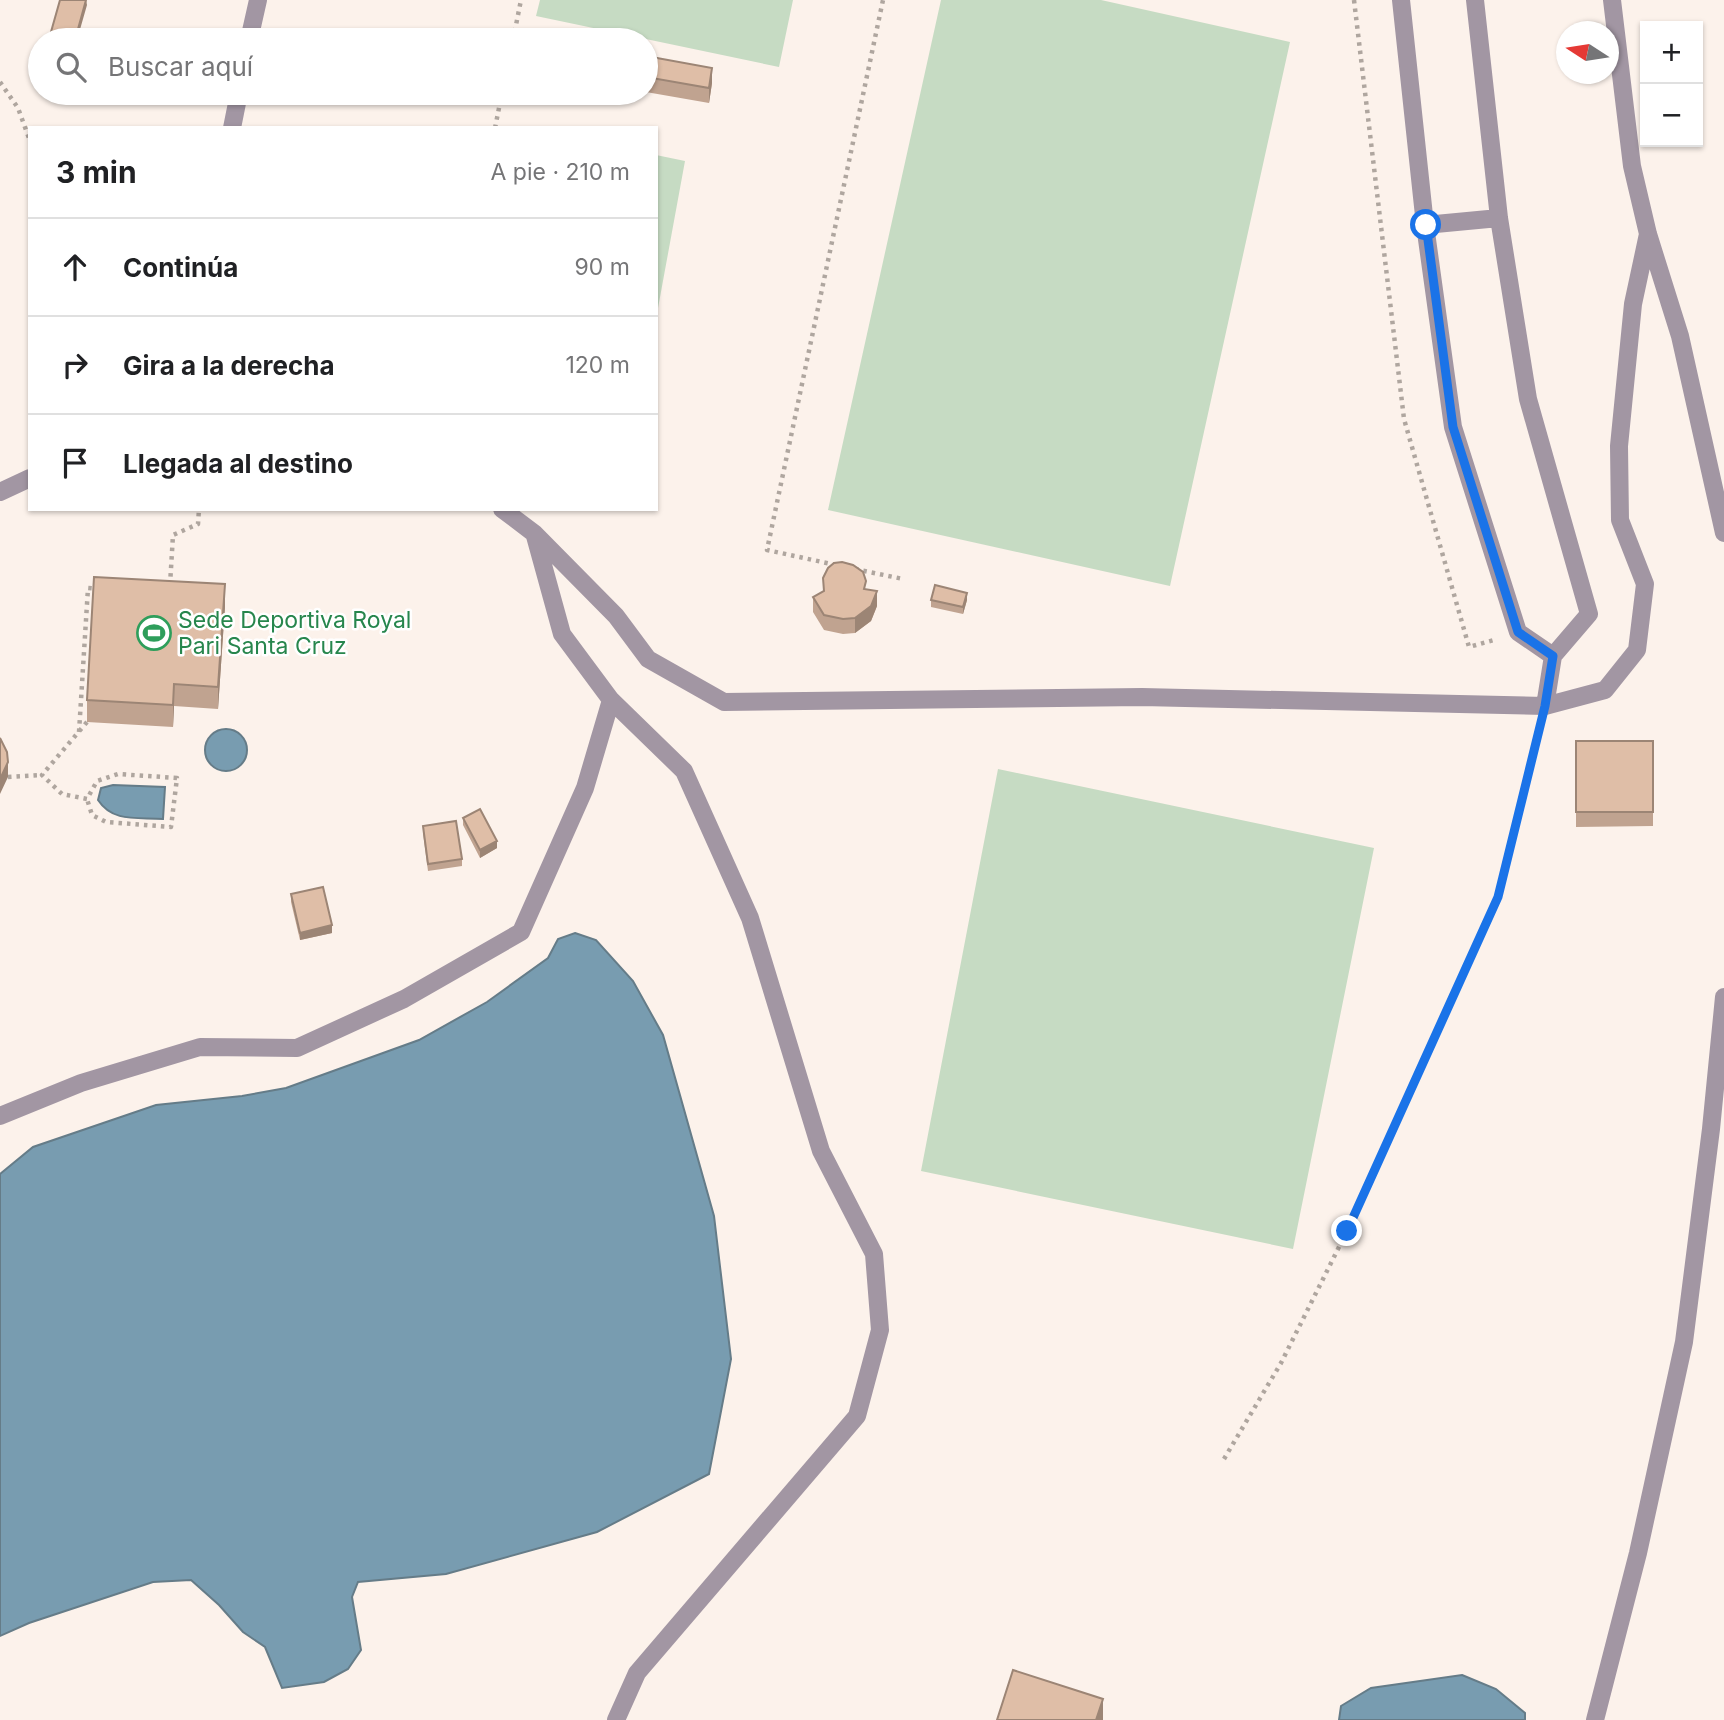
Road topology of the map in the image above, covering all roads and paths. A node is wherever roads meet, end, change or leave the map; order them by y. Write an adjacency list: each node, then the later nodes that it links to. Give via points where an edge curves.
1 (258, 0): 7 (street)
2 (521, 0): 8 (path)
3 (883, 0): 24 (path, via 767,550)
4 (1401, 0): 16 (street)
5 (1475, 0): 15 (street)
6 (1612, 0): 17 (street, via 1632,166)
7 (252, 28)
8 (515, 28)
9 (0, 82): 14 (path, via 18,108)
10 (237, 105): 12 (street)
11 (500, 105): 13 (path)
12 (232, 126)
13 (495, 126)
14 (28, 136)
15 (1499, 218): 16 (street); 27 (street, via 1528,399 1589,614)
16 (1426, 225): 27 (street, via 1453,427 1518,632)
17 (1648, 234): 22 (street, via 1680,336); 29 (street, via 1633,304 1619,446 1620,520 1645,584 1637,650 1605,690)
18 (28, 479): 19 (street)
19 (0, 492)
20 (199, 511): 26 (path, via 198,524 173,535)
21 (505, 511): 23 (street)
22 (1724, 533)
23 (535, 534): 28 (street, via 562,634); 29 (street, via 616,616 648,659 724,702 1142,697)
24 (903, 579)
25 (101, 589): 31 (path, via 88,588)
26 (169, 593)
27 (1553, 656): 29 (street)
28 (611, 700): 36 (street, via 585,788 521,932 404,999 297,1048 200,1047 81,1083); 38 (street, via 684,771 750,918 821,1151 874,1254 880,1330 857,1416 637,1673)
29 (1545, 706): 37 (path, via 1498,897 1347,1231 1281,1363)
30 (87, 722): 31 (path)
31 (79, 733): 32 (path)
32 (42, 775): 33 (path); 34 (path, via 62,794)
33 (8, 777)
34 (87, 799): 34 (path, via 97,781 118,774 177,778 171,827 106,822 92,815)
35 (1724, 997): 39 (street, via 1684,1342 1638,1553)
36 (0, 1116)
37 (1224, 1459)
38 (616, 1720)
39 (1595, 1720)

